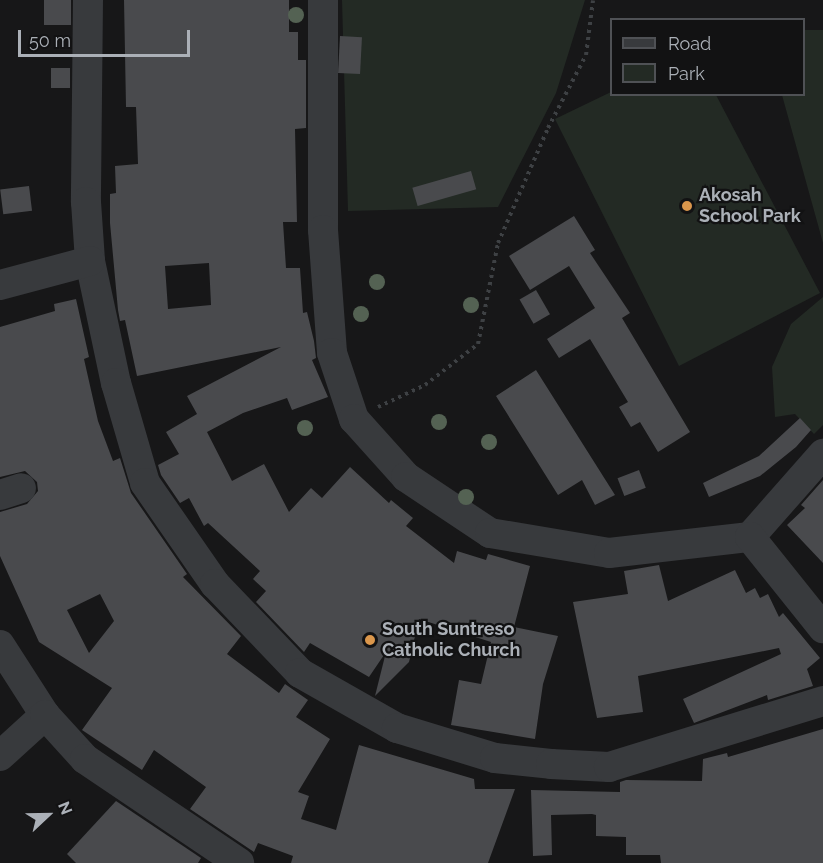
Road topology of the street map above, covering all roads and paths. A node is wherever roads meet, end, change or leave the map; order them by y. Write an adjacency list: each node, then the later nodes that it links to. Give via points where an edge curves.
1 (88, 0): 4 (street, via 86,201)
2 (323, 0): 6 (street, via 323,230 332,353)
3 (593, 0): 6 (path, via 586,55 548,128 498,243 478,344 425,385)
4 (90, 261): 5 (street); 11 (street, via 145,483 215,584 300,673 397,728 495,758 552,764 609,767)
5 (0, 285)
6 (354, 419): 8 (street, via 406,477 490,533 609,553)
7 (823, 454): 8 (street)
8 (750, 537): 9 (street)
9 (823, 628)
10 (0, 645): 12 (street)
11 (823, 701)
12 (45, 715): 13 (street); 14 (street, via 85,759)
13 (0, 756)
14 (239, 863)

